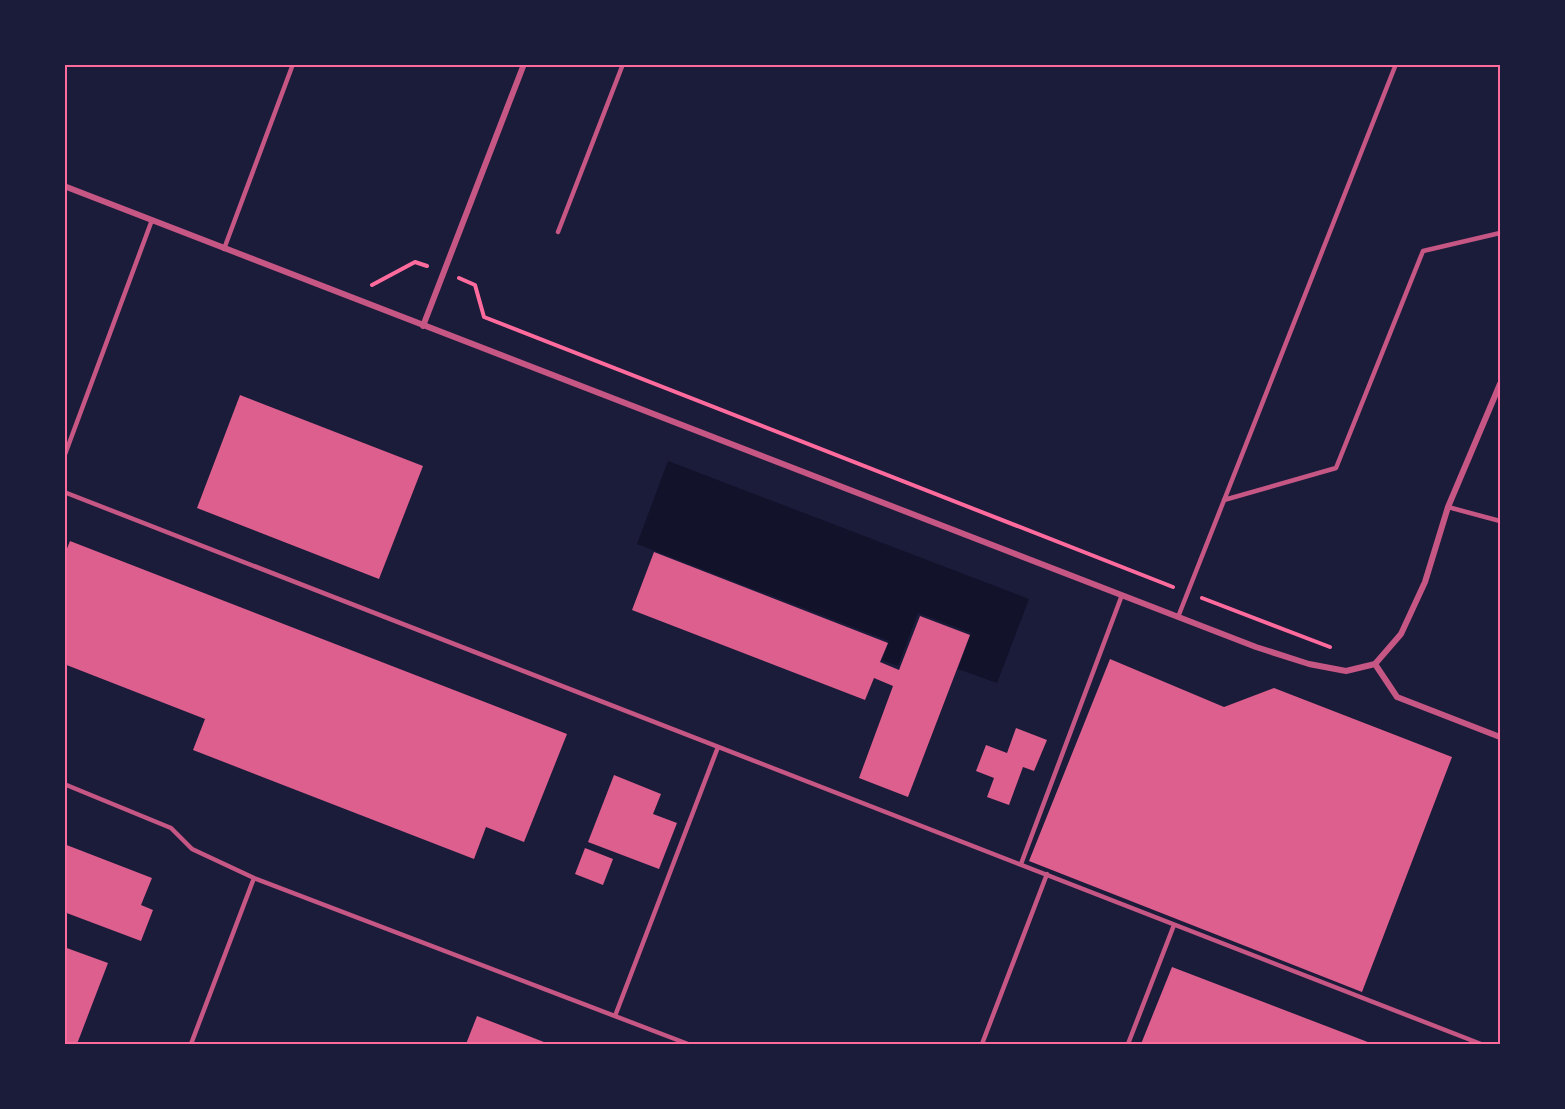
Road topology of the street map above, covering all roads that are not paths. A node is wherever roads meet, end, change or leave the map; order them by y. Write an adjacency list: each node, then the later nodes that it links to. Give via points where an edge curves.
1 (293, 64): 9 (lane)
2 (524, 64): 10 (street)
3 (623, 64): 7 (lane)
4 (1396, 64): 14 (lane)
5 (64, 186): 6 (street)
6 (152, 220): 9 (street); 12 (lane)
7 (558, 232)
8 (1500, 233): 14 (lane, via 1423,251 1336,468)
9 (224, 249): 10 (street)
10 (423, 326): 17 (street)
11 (1500, 384): 15 (street)
12 (64, 458)
13 (64, 492): 21 (lane)
14 (1224, 500): 18 (lane)
15 (1448, 507): 16 (lane); 19 (street, via 1425,582 1401,634)
16 (1500, 521)
17 (1122, 595): 18 (street); 23 (lane)
18 (1178, 617): 19 (street, via 1309,664 1346,671)
19 (1375, 664): 20 (street, via 1397,697)
20 (1500, 737)
21 (718, 747): 23 (lane); 27 (lane)
22 (64, 784): 25 (lane, via 171,828 192,849)
23 (1021, 864): 24 (lane)
24 (1047, 874): 26 (lane); 30 (lane)
25 (254, 878): 27 (lane); 28 (lane)
26 (1174, 925): 31 (lane); 32 (lane)
27 (615, 1016): 29 (lane)
28 (191, 1044)
29 (688, 1044)
30 (982, 1044)
31 (1128, 1044)
32 (1480, 1044)

